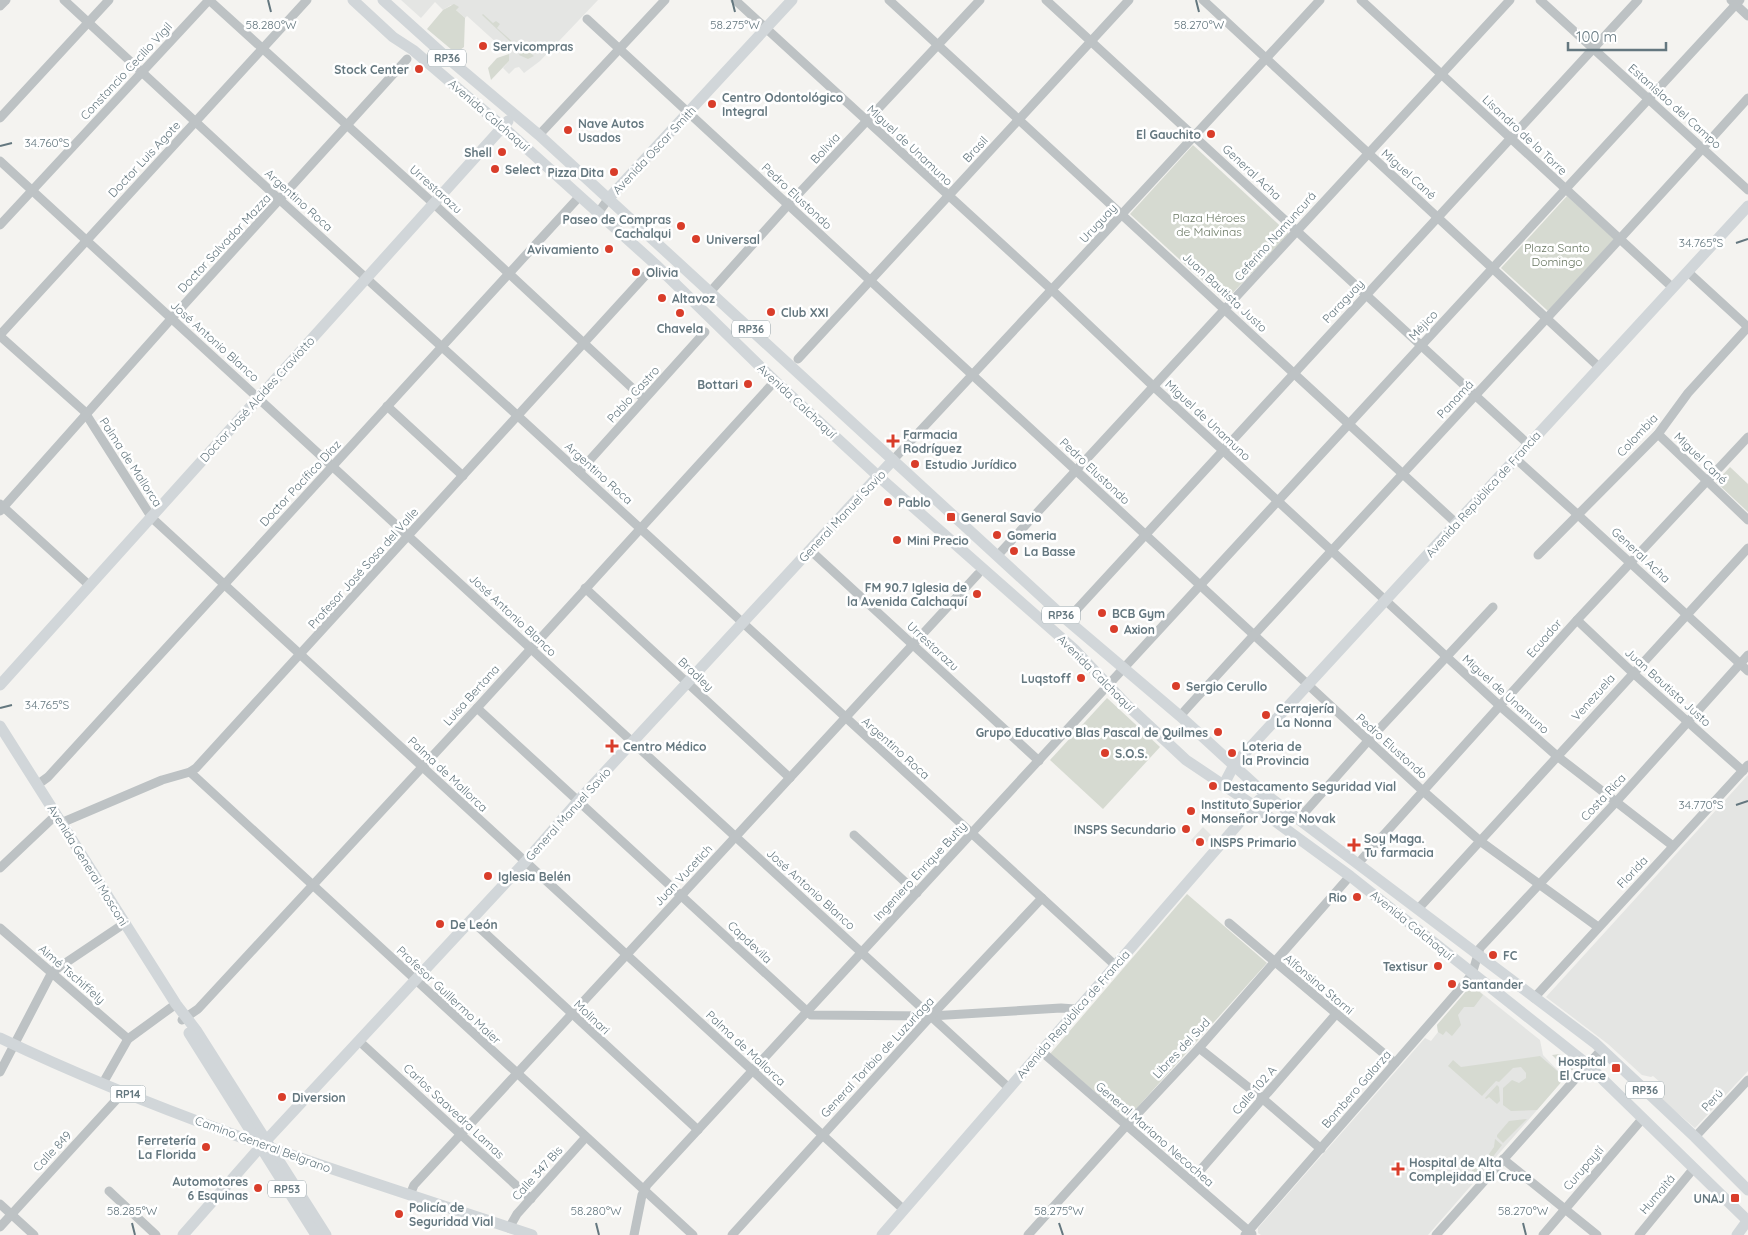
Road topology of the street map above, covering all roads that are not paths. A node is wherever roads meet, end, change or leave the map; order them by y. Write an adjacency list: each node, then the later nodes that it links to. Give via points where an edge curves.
1 (6, 0): 22 (street)
2 (64, 0): 25 (street, Argentino Roca)
3 (109, 0): 25 (street)
4 (209, 0): 30 (street, Urrestarazu); 34 (street, Constancio Cecilio Vigil)
5 (307, 0): 30 (street, Doctor Luis Agote)
6 (353, 0): 39 (main road, Avenida Calchaquí, via 468,104)
7 (383, 0): 36 (main road, Avenida Calchaquí / RP36)
8 (665, 0): 31 (street)
9 (735, 0): 26 (street, Miguel de Unamuno)
10 (792, 0): 26 (main road, Avenida Oscar Smith)
11 (889, 0): 28 (street, Juan Bautista Justo)
12 (980, 0): 28 (street, Bolivia)
13 (1046, 0): 27 (street, General Acha)
14 (1129, 0): 27 (street, Brasil)
15 (1203, 0): 32 (street, Miguel Cané)
16 (1320, 0): 32 (street, Uruguay)
17 (1361, 0): 35 (street, Lisandro de la Torre)
18 (1510, 0): 35 (street, Ceferino Namuncurá)
19 (1540, 0): 29 (street, Estanislao del Campo)
20 (1638, 0): 29 (street, Paraguay)
21 (1735, 1): 23 (street); 38 (street, Méjico)
22 (0, 6)
23 (1748, 16)
24 (587, 19): 31 (street, Pedro Elustondo)
25 (88, 23): 34 (street, Argentino Roca); 42 (street)
26 (766, 28): 40 (main road, Avenida Oscar Smith); 45 (street, Miguel de Unamuno)
27 (1091, 41): 43 (street, Brasil); 49 (street, General Acha)
28 (938, 45): 43 (street, Juan Bautista Justo); 45 (street, Bolivia)
29 (1593, 48): 38 (street, Estanislao del Campo); 50 (street, Paraguay)
30 (262, 49): 44 (street, Doctor Luis Agote); 46 (street, Urrestarazu)
31 (620, 49): 40 (street, Pedro Elustondo); 48 (street)
32 (1267, 58): 49 (street, Uruguay); 52 (street, Miguel Cané)
33 (407, 59): 46 (street, Doctor Salvador Mazza)
34 (141, 73): 44 (street, Argentino Roca); 57 (street, Constancio Cecilio Vigil)
35 (1442, 74): 50 (street, Lisandro de la Torre); 52 (street, Ceferino Namuncurá)
36 (486, 90): 39 (main road); 41 (main road, Avenida Calchaquí / RP36)
37 (1748, 98): 51 (street, Panamá)
38 (1648, 99): 51 (street, Estanislao del Campo); 55 (street, Méjico)
39 (475, 103): 47 (main road, Avenida Calchaquí / RP36)
40 (688, 113): 62 (main road, Avenida Oscar Smith); 63 (street, Pedro Elustondo)
41 (514, 114): 47 (main road, Doctor José Alcides Craviotto); 48 (main road, Avenida Calchaquí / RP36)
42 (0, 118)
43 (1018, 121): 59 (street, Brasil); 65 (street, Juan Bautista Justo)
44 (196, 122): 60 (street, Argentino Roca); 70 (street, Doctor Luis Agote)
45 (867, 122): 59 (street, Miguel de Unamuno); 63 (street, Bolivia)
46 (348, 125): 60 (street, Doctor Salvador Mazza); 61 (street, Urrestarazu)
47 (503, 127): 53 (main road, Avenida Calchaquí / RP36); 61 (main road, Doctor José Alcides Craviotto)
48 (539, 135): 62 (main road, Avenida Calchaquí / RP36)
49 (1194, 135): 65 (street, Uruguay); 68 (street, General Acha)
50 (1511, 139): 55 (street, Lisandro de la Torre); 66 (street, Paraguay)
51 (1703, 148): 56 (street, Estanislao del Campo); 69 (street, Panamá)
52 (1367, 153): 66 (street, Miguel Cané); 68 (street, Ceferino Namuncurá)
53 (539, 160): 58 (main road, Avenida Calchaquí / RP36); 62 (main road)
54 (0, 161): 57 (street, José Antonio Blanco)
55 (1564, 189): 69 (street, Lisandro de la Torre); 71 (street, Méjico)
56 (1748, 190)
57 (32, 191): 67 (street, Constancio Cecilio Vigil); 70 (street, José Antonio Blanco)
58 (579, 197): 62 (main road, Avenida Calchaquí / RP36); 73 (street, Doctor Pacífico Díaz)
59 (948, 197): 76 (street, Brasil); 78 (street, Miguel de Unamuno)
60 (280, 200): 75 (street, Argentino Roca); 83 (street, Doctor Salvador Mazza)
61 (434, 204): 73 (street, Urrestarazu); 75 (main road, Doctor José Alcides Craviotto)
62 (603, 206): 79 (main road, Avenida Calchaquí / RP36); 94 (main road, Avenida Calchaquí / RP36, via 655,264)
63 (788, 206): 76 (street, Pedro Elustondo); 79 (street, Bolivia)
64 (1748, 206): 72 (main road, Avenida República de Francia)
65 (1123, 215): 78 (street, Uruguay); 81 (street, Juan Bautista Justo)
66 (1437, 217): 71 (street, Miguel Cané); 80 (street, Paraguay)
67 (0, 225)
68 (1296, 230): 80 (street, General Acha); 81 (street, Ceferino Namuncurá)
69 (1620, 239): 77 (street, Lisandro de la Torre); 82 (street, Panamá)
70 (86, 240): 83 (street, José Antonio Blanco); 86 (street, Doctor Luis Agote)
71 (1492, 268): 82 (street, Miguel Cané); 89 (street, Méjico)
72 (1688, 272): 77 (main road, Avenida República de Francia); 84 (street)
73 (510, 273): 87 (street, Urrestarazu); 88 (street, Doctor Pacífico Díaz)
74 (645, 276): 87 (street, Profesor José Sosa del Valle)
75 (366, 278): 88 (street, Argentino Roca); 97 (main road, Doctor José Alcides Craviotto)
76 (870, 280): 90 (street, Brasil); 93 (street, Pedro Elustondo)
77 (1672, 288): 91 (main road, Avenida República de Francia)
78 (1052, 290): 93 (street, Uruguay); 95 (street, Miguel de Unamuno)
79 (710, 292): 108 (main road, Avenida Calchaquí / RP36)
80 (1366, 295): 89 (street, General Acha); 92 (street, Paraguay)
81 (1225, 309): 92 (street, Juan Bautista Justo); 95 (street, Ceferino Namuncurá)
82 (1547, 318): 91 (street, Miguel Cané); 96 (street, Panamá)
83 (171, 319): 97 (street, José Antonio Blanco); 100 (street, Doctor Salvador Mazza)
84 (1748, 327): 103 (street, Colombia, via 1688,393)
85 (706, 332): 98 (street, Pablo Castro)
86 (0, 336): 100 (street, Palma de Mallorca)
87 (585, 343): 98 (street, Urrestarazu); 101 (street, Profesor José Sosa del Valle)
88 (442, 346): 99 (street, Doctor Pacífico Díaz); 101 (street, Argentino Roca)
89 (1421, 346): 96 (street, General Acha); 102 (street, Méjico)
90 (798, 359)
91 (1599, 367): 105 (main road, Avenida República de Francia)
92 (1294, 372): 102 (street, Juan Bautista Justo); 106 (street, Paraguay)
93 (972, 375): 108 (street, Uruguay); 110 (street, Pedro Elustondo)
94 (775, 381): 114 (main road, Avenida Calchaquí / RP36); 122 (street, Luisa Bertana)
95 (1153, 386): 106 (street, Miguel de Unamuno); 110 (street, Ceferino Namuncurá)
96 (1476, 395): 105 (street, General Acha); 112 (street, Panamá)
97 (259, 397): 109 (street, José Antonio Blanco); 119 (main road, Doctor José Alcides Craviotto)
98 (644, 399): 111 (street, Pablo Castro)
99 (387, 406): 109 (street, Doctor Pacífico Díaz); 113 (street)
100 (86, 415): 117 (street, Doctor Salvador Mazza); 119 (street, Palma de Mallorca)
101 (518, 416): 111 (street, Argentino Roca); 113 (street, Profesor José Sosa del Valle)
102 (1348, 423): 112 (street, Juan Bautista Justo); 116 (street, Méjico)
103 (1658, 434): 115 (street, Miguel Cané); 118 (street, Colombia)
104 (1748, 437): 115 (street, Ecuador)
105 (1528, 444): 107 (main road, Avenida República de Francia)
106 (1223, 451): 116 (street, Miguel de Unamuno); 123 (street, Paraguay)
107 (1516, 459): 118 (street, General Acha); 121 (main road, Avenida República de Francia)
108 (893, 460): 114 (main road, General Manuel Savio); 128 (main road, Avenida Calchaquí / RP36)
109 (333, 466): 124 (street, José Antonio Blanco); 132 (street, Doctor Pacífico Díaz)
110 (1076, 469): 123 (street, Pedro Elustondo); 128 (street, Ceferino Namuncurá)
111 (579, 472): 122 (street, Argentino Roca)
112 (1404, 474): 121 (street, Juan Bautista Justo); 127 (street, Panamá)
113 (463, 476): 124 (street, Profesor José Sosa del Valle)
114 (878, 476): 126 (main road, General Manuel Savio); 155 (main road, Avenida Calchaquí / RP36, via 1074,649)
115 (1708, 482): 120 (street, Miguel Cané); 130 (street, Ecuador)
116 (1278, 501): 127 (street, Miguel de Unamuno); 133 (street, Méjico)
117 (1, 508): 134 (street)
118 (1578, 514): 129 (street, Colombia); 130 (street, General Acha)
119 (152, 518): 132 (street, Palma de Mallorca); 134 (main road, Doctor José Alcides Craviotto)
120 (1748, 520)
121 (1456, 523): 136 (main road, Avenida República de Francia)
122 (640, 528): 135 (street, Luisa Bertana); 141 (street, Argentino Roca)
123 (1145, 534): 133 (street, Pedro Elustondo); 139 (street, Paraguay)
124 (409, 536): 144 (street, José Antonio Blanco); 145 (street, Profesor José Sosa del Valle)
125 (1748, 548): 138 (street, Venezuela)
126 (810, 550): 141 (main road, General Manuel Savio); 143 (street, Urrestarazu)
127 (1331, 550): 136 (street, Miguel de Unamuno); 142 (street, Panamá)
128 (998, 555): 139 (main road, Avenida Calchaquí / RP36)
129 (1538, 555)
130 (1630, 563): 138 (street, General Acha); 140 (street, Ecuador)
131 (978, 574): 143 (street, Juan Vucetich)
132 (224, 585): 145 (street, Palma de Mallorca); 171 (street, Doctor Pacífico Díaz)
133 (1200, 585): 142 (street, Pedro Elustondo); 149 (street, Méjico)
134 (90, 586): 153 (main road, Doctor José Alcides Craviotto)
135 (585, 588): 144 (street, Luisa Bertana); 152 (street, Bradley)
136 (1385, 601): 147 (street, Miguel de Unamuno); 154 (main road, Avenida República de Francia)
137 (1494, 607): 147 (street)
138 (1686, 615): 148 (street, General Acha); 151 (street, Venezuela)
139 (1067, 620): 149 (main road, Avenida Calchaquí / RP36)
140 (1577, 620): 151 (street, Juan Bautista Justo); 156 (street, Ecuador)
141 (743, 624): 152 (main road, General Manuel Savio); 159 (street, Argentino Roca)
142 (1254, 635): 154 (street, Pedro Elustondo); 158 (street, Panamá)
143 (913, 644): 159 (street, Juan Vucetich); 165 (street, Urrestarazu)
144 (530, 648): 157 (street, Luisa Bertana); 163 (street, José Antonio Blanco)
145 (300, 655): 167 (street, Palma de Mallorca); 169 (street, Profesor José Sosa del Valle)
146 (1748, 655): 148 (street, Costa Rica)
147 (1446, 657): 156 (street, Miguel de Unamuno); 162 (street)
148 (1740, 664): 150 (street, General Acha); 160 (street, Costa Rica)
149 (1124, 668): 155 (street, Ingeniero Enrique Butty); 158 (main road, Avenida Calchaquí / RP36)
150 (1748, 671)
151 (1633, 673): 160 (street, Juan Bautista Justo); 164 (street, Venezuela)
152 (687, 683): 163 (main road, General Manuel Savio); 170 (street, Bradley)
153 (0, 685)
154 (1308, 685): 162 (street, Pedro Elustondo); 166 (main road, Avenida República de Francia)
155 (1108, 686): 165 (street, Ingeniero Enrique Butty); 172 (main road, Avenida Calchaquí / RP36, via 1186,760)
156 (1500, 706): 164 (street, Miguel de Unamuno); 173 (street, Ecuador)
157 (477, 708): 167 (street, Luisa Bertana); 175 (street, Capdevila)
158 (1180, 716): 166 (main road, Avenida Calchaquí / RP36)
159 (845, 718): 170 (street, Juan Vucetich); 180 (street, Argentino Roca)
160 (1688, 722): 168 (street, Juan Bautista Justo); 176 (street, Costa Rica)
161 (0, 726): 171 (main road, Avenida General Mosconi)
162 (1368, 741): 173 (street, Pedro Elustondo); 178 (street)
163 (633, 742): 175 (main road, General Manuel Savio); 182 (street, José Antonio Blanco)
164 (1557, 756): 176 (street, Miguel de Unamuno); 183 (street, Venezuela)
165 (1039, 761): 180 (street, Ingeniero Enrique Butty)
166 (1234, 765): 172 (main road, Avenida República de Francia); 174 (main road, Avenida Calchaquí / RP36)
167 (422, 767): 186 (street, Palma de Mallorca); 190 (street, Luisa Bertana)
168 (1745, 768): 184 (street, Florida)
169 (190, 772): 179 (street, Profesor José Sosa del Valle); 190 (street, Profesor Guillermo Maier)
170 (790, 778): 182 (street, Juan Vucetich)
171 (38, 785): 179 (main road, Avenida General Mosconi)
172 (1222, 786): 177 (main road, Avenida Calchaquí / RP36)
173 (1423, 791): 183 (street, Pedro Elustondo); 185 (street, Ecuador)
174 (1264, 793): 177 (main road, Avenida República de Francia); 194 (main road, Avenida Calchaquí / RP36)
175 (578, 801): 186 (main road, General Manuel Savio); 192 (street, Capdevila)
176 (1616, 802): 184 (street, Miguel de Unamuno); 189 (street, Costa Rica)
177 (1253, 805): 188 (main road, Avenida Calchaquí / RP36); 204 (main road, Avenida República de Francia)
178 (1305, 812)
179 (59, 819): 187 (street, Profesor José Sosa del Valle); 197 (main road, Avenida General Mosconi)
180 (972, 834): 191 (street, Ingeniero Enrique Butty); 193 (street, Argentino Roca)
181 (854, 835): 191 (street)
182 (736, 837): 192 (street, Juan Vucetich); 200 (street, José Antonio Blanco)
183 (1480, 841): 189 (street, Pedro Elustondo); 194 (street, Venezuela)
184 (1673, 846): 198 (street, Florida)
185 (1362, 859)
186 (525, 862): 195 (main road, General Manuel Savio); 201 (street, Palma de Mallorca)
187 (0, 868)
188 (1350, 876): 203 (street, Libres del Sud); 206 (main road, Avenida Calchaquí / RP36)
189 (1539, 884): 198 (street, Pedro Elustondo); 202 (street, Costa Rica, via 1480,948)
190 (313, 885): 207 (street, Profesor Guillermo Maier); 215 (street, Luisa Bertana)
191 (917, 893): 200 (street, Ingeniero Enrique Butty)
192 (681, 896): 201 (street, Juan Vucetich); 211 (street, Capdevila)
193 (1042, 898): 204 (street, Argentino Roca); 214 (street, General Toribio de Luzuriaga)
194 (1418, 909): 202 (main road, Avenida Calchaquí / RP36)
195 (471, 920): 207 (main road, General Manuel Savio); 213 (street, Molinari)
196 (1229, 923): 203 (street, Alfonsina Storni)
197 (125, 924): 205 (street); 209 (main road, Avenida General Mosconi)
198 (1598, 927): 208 (street, Florida)
199 (0, 928): 205 (street, Aimé Tschiffely)
200 (862, 953): 211 (street, Ingeniero Enrique Butty); 214 (street, José Antonio Blanco)
201 (627, 954): 213 (street, Juan Vucetich); 225 (street, Palma de Mallorca)
202 (1478, 955): 206 (street, Bombero Galarza); 208 (main road, Avenida Calchaquí / RP36)
203 (1275, 963): 212 (street, Alfonsina Storni); 220 (street, Libres del Sud)
204 (1116, 966): 210 (main road, Avenida República de Francia)
205 (52, 972): 217 (street, Aimé Tschiffely); 219 (street)
206 (1472, 974): 223 (street, Bombero Galarza); 224 (main road, Avenida Calchaquí / RP36)
207 (414, 980): 218 (main road, General Manuel Savio); 227 (street, Profesor Guillermo Maier)
208 (1534, 998): 221 (main road, Avenida Calchaquí / RP36)
209 (176, 1004): 215 (main road, Avenida General Mosconi); 217 (street)
210 (1076, 1009): 214 (street); 222 (main road, Avenida República de Francia)
211 (808, 1013): 214 (street, via 814,1016); 225 (street, Ingeniero Enrique Butty)
212 (1336, 1014): 223 (street, Alfonsina Storni); 232 (street, Calle 102 A)
213 (572, 1015): 227 (street, Juan Vucetich); 235 (street, Molinari)
214 (931, 1016): 230 (street, José Antonio Blanco); 237 (street, General Toribio de Luzuriaga)
215 (185, 1019): 240 (main road, Avenida General Mosconi)
216 (0, 1038): 219 (main road, Camino General Belgrano / RP14)
217 (128, 1039): 229 (street)
218 (359, 1041): 236 (street, Carlos Saavedra Lamas); 240 (main road, General Manuel Savio)
219 (15, 1046): 226 (street); 229 (main road, Camino General Belgrano / RP14)
220 (1199, 1048): 232 (street); 234 (street, Libres del Sud)
221 (1602, 1049): 224 (street); 239 (main road, Avenida Calchaquí / RP36)
222 (1040, 1051): 230 (main road, Avenida República de Francia); 234 (street, General Mariano Necochea)
223 (1395, 1063): 241 (street, Bombero Galarza)
224 (1588, 1064): 233 (main road, Avenida Calchaquí / RP36); 242 (street)
225 (752, 1071): 235 (street, Ingeniero Enrique Butty); 237 (street, Palma de Mallorca)
226 (0, 1072)
227 (518, 1074): 236 (street, Juan Vucetich); 238 (street, Profesor Guillermo Maier)
228 (1748, 1080): 239 (street, Perú)
229 (103, 1083): 231 (main road, Camino General Belgrano / RP14)
230 (1009, 1088): 252 (main road, Avenida República de Francia)
231 (122, 1092): 240 (main road, Camino General Belgrano / RP14); 253 (street, Calle 849)
232 (1263, 1099): 241 (street); 244 (street, Calle 102 A)
233 (1643, 1118): 243 (main road, Avenida Calchaquí / RP36); 251 (street, Curupaytí)
234 (1126, 1126): 244 (street, General Mariano Necochea); 257 (street, Libres del Sud)
235 (698, 1130): 245 (street, Ingeniero Enrique Butty)
236 (462, 1135): 248 (street, Juan Vucetich, via 414,1185); 249 (street, Carlos Saavedra Lamas)
237 (822, 1135): 252 (street, Palma de Mallorca); 267 (street, General Toribio de Luzuriaga)
238 (586, 1137): 245 (street, Profesor Guillermo Maier); 249 (street, Calle 347 Bis)
239 (1695, 1137): 246 (main road, Avenida Calchaquí / RP36)
240 (264, 1145): 248 (main road, Camino General Belgrano / RP14); 261 (main road, General Manuel Savio); 262 (main road, Avenida General Mosconi / RP53); 263 (main road, Avenida General Mosconi / RP53)
241 (1321, 1148): 258 (street, Bombero Galarza)
242 (1503, 1159): 251 (street); 269 (street)
243 (1694, 1168): 254 (main road, Avenida Calchaquí / RP36); 272 (street, Humaitá)
244 (1191, 1181): 258 (street, General Mariano Necochea)
245 (644, 1190): 265 (street, Ingeniero Enrique Butty); 266 (street, Profesor Guillermo Maier)
246 (1748, 1190)
247 (109, 1191): 260 (street)
248 (410, 1195): 256 (main road, Camino General Belgrano / RP14)
249 (531, 1199): 256 (street, Calle 347 Bis)
250 (0, 1204): 253 (street)
251 (1565, 1209): 270 (street, Curupaytí); 271 (street)
252 (903, 1210): 268 (main road, Avenida República de Francia)
253 (12, 1214): 255 (street, Calle 849); 259 (street)
254 (1748, 1220): 273 (main road)
255 (0, 1227)
256 (509, 1228): 264 (main road, Camino General Belgrano / RP14)
257 (1034, 1233)
258 (1249, 1234)
259 (34, 1235)
260 (156, 1235)
261 (183, 1235)
262 (316, 1235)
263 (326, 1235)
264 (532, 1235)
265 (634, 1235)
266 (692, 1235)
267 (732, 1235)
268 (882, 1235)
269 (1436, 1235)
270 (1543, 1235)
271 (1597, 1235)
272 (1639, 1235)
273 (1737, 1235)

